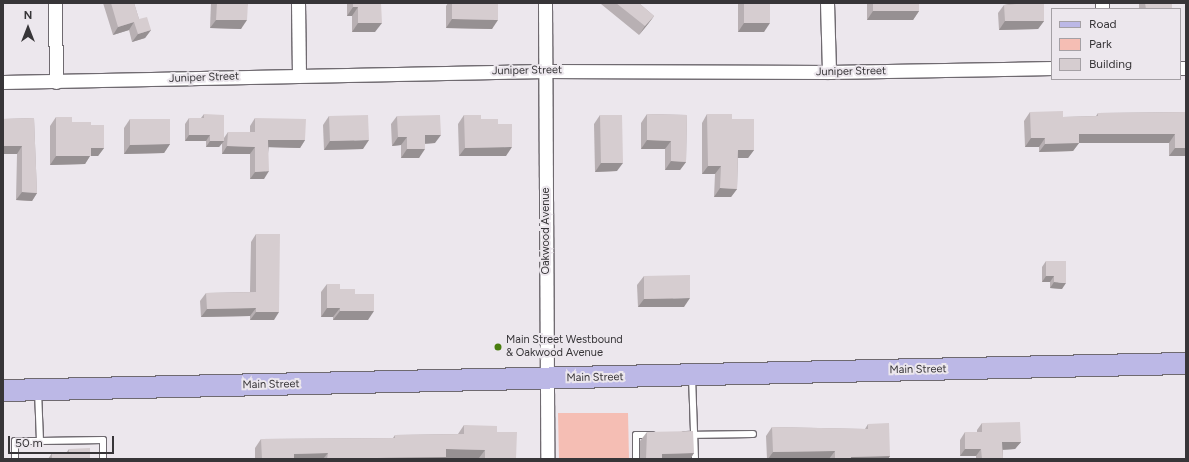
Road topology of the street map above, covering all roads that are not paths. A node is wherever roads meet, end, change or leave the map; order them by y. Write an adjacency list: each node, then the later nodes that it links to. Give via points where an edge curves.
1 (55, 3): 10 (street)
2 (298, 3): 8 (street)
3 (545, 3): 6 (street, Oakwood Avenue)
4 (827, 3): 7 (street)
5 (1051, 68): 7 (street, Juniper Street)
6 (546, 71): 7 (street, Juniper Street); 8 (street, Juniper Street); 13 (street, Oakwood Avenue)
7 (829, 72)
8 (299, 75): 10 (street, Juniper Street)
9 (3, 82): 10 (street, Juniper Street)
10 (56, 82)
11 (1186, 363): 12 (main road, Main Street)
12 (692, 376): 13 (main road, Main Street); 19 (lane)
13 (546, 379): 15 (main road, Main Street); 23 (street, Oakwood Avenue)
14 (3, 390): 15 (main road, Main Street)
15 (38, 390): 20 (lane)
16 (753, 434): 19 (lane)
17 (658, 435): 24 (lane, via 636,435)
18 (679, 435): 19 (lane)
19 (694, 435): 25 (lane)
20 (40, 441): 21 (lane, via 15,441); 22 (lane, via 103,440)
21 (15, 459)
22 (103, 459)
23 (547, 459)
24 (636, 459)
25 (694, 459)

